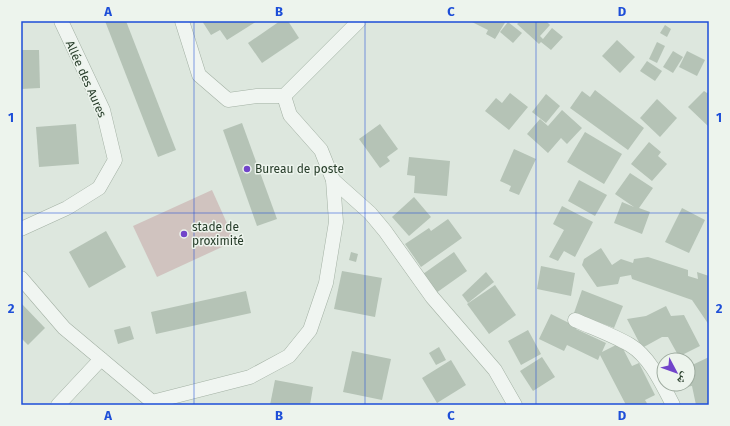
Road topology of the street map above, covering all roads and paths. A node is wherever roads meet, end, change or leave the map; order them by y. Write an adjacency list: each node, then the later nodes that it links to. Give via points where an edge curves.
1 (61, 21): 6 (street, Allée des Aures, via 102,110 115,160 99,188 67,208)
2 (182, 21): 4 (street, via 199,75 228,100)
3 (359, 21): 4 (street)
4 (284, 96): 5 (street, via 290,115 321,150)
5 (333, 180): 10 (street, via 336,222 326,283 310,330 289,356 250,377); 12 (street, via 385,230 432,297 495,370)
6 (21, 229)
7 (21, 278): 9 (street, via 64,328)
8 (575, 320): 13 (street, via 630,345 660,379)
9 (101, 358): 10 (street); 11 (street)
10 (154, 403)
11 (58, 405)
12 (515, 405)
13 (673, 405)

